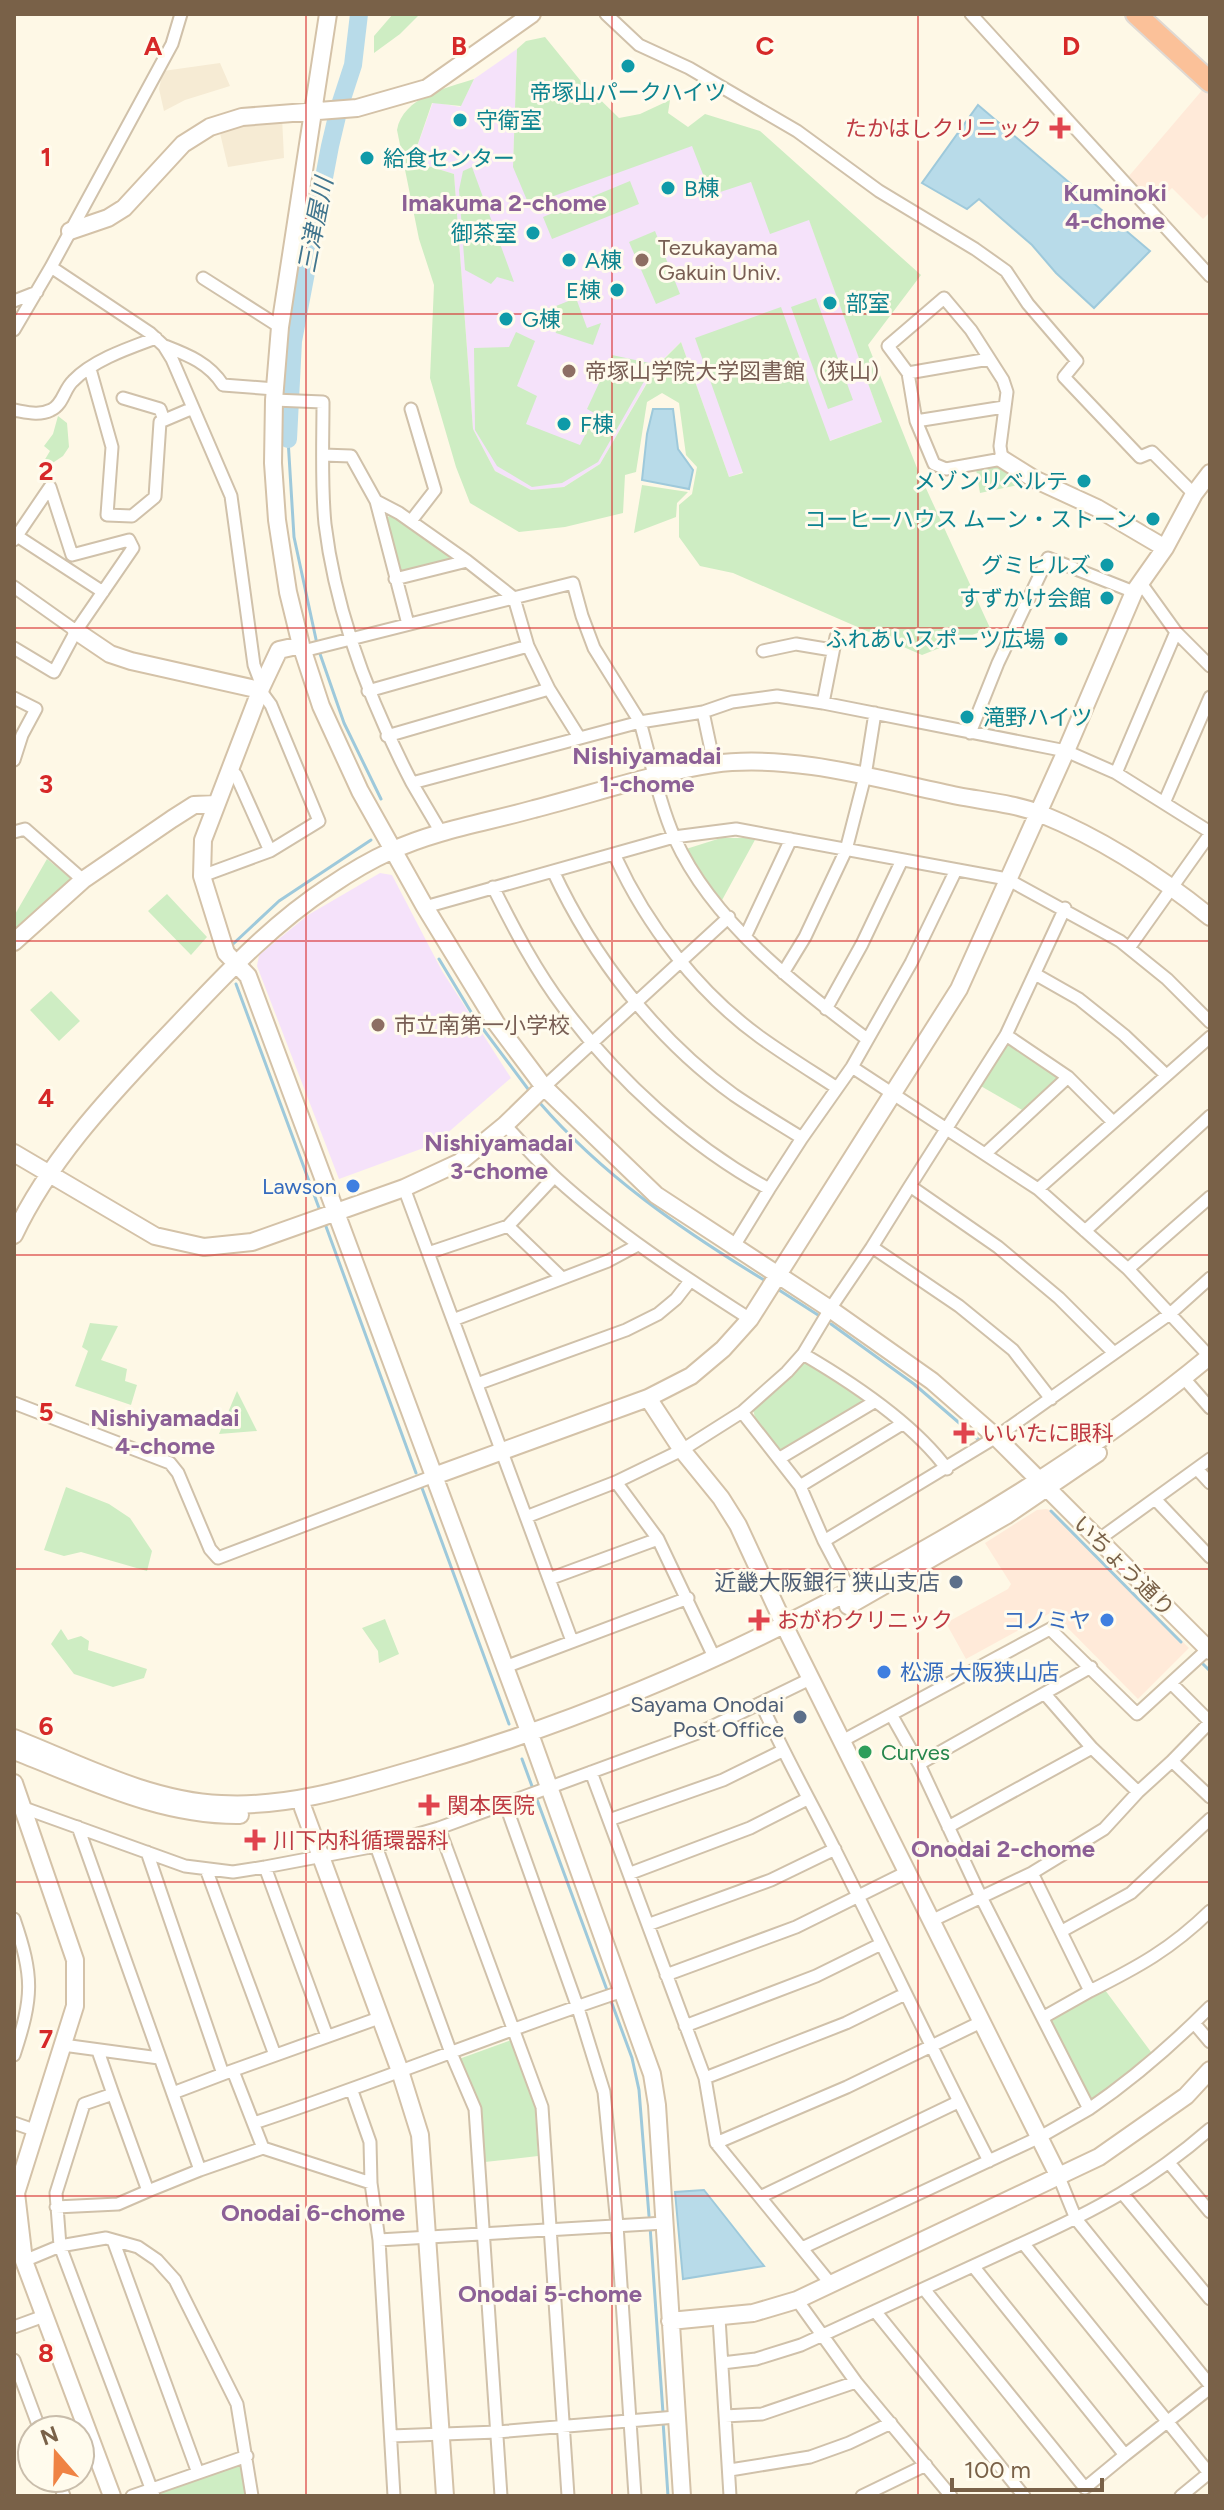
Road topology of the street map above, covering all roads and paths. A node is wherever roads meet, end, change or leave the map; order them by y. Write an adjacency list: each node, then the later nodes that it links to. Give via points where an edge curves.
1 (181, 14): 9 (street, via 172,44)
2 (328, 14): 8 (street, いちょう通り)
3 (532, 14): 8 (street, via 427,88)
4 (606, 14): 32 (street, via 639,45 797,131 879,191 1006,271 1077,361 1064,377 1132,450 1140,457 1152,452)
5 (971, 14): 11 (street)
6 (1144, 17): 7 (highway)
7 (1210, 82)
8 (315, 112): 9 (street, via 242,117 210,127 183,144 124,208); 15 (street, いちょう通り)
9 (70, 231): 10 (street)
10 (51, 267): 13 (street); 17 (street)
11 (1210, 276)
12 (203, 278): 15 (street)
13 (37, 292): 14 (street); 16 (street)
14 (14, 301)
15 (280, 327): 21 (street, いちょう通り)
16 (14, 330)
17 (160, 342): 19 (street, via 122,352); 21 (street, via 214,370 223,385); 24 (street)
18 (989, 359): 20 (street); 20 (street, via 944,298 888,346); 23 (street, via 1007,392)
19 (90, 369): 26 (street, via 70,383 51,411); 27 (street, via 112,447 107,515 132,516 155,497)
20 (908, 373): 28 (street)
21 (281, 397): 29 (street, via 323,402); 52 (street, いちょう通り, via 273,463 277,520 288,592)
22 (123, 398): 27 (street, via 160,409)
23 (1004, 407): 28 (street); 30 (street)
24 (193, 408): 27 (street); 56 (street, via 231,496)
25 (411, 409): 34 (street, via 435,490)
26 (14, 410)
27 (164, 420)
28 (916, 421): 30 (street, via 938,467)
29 (323, 455): 33 (street, via 351,456); 49 (street, via 325,523)
30 (1002, 459): 36 (street)
31 (1210, 473): 32 (street)
32 (1194, 494): 36 (street)
33 (376, 501): 34 (street); 40 (street)
34 (411, 521): 38 (street)
35 (16, 538): 37 (street, via 50,487); 39 (street)
36 (1165, 548): 41 (street)
37 (72, 555): 39 (street); 43 (street, via 129,540 133,548)
38 (467, 561): 40 (street); 44 (street)
39 (64, 565): 43 (street)
40 (395, 579): 45 (street)
41 (1137, 587): 47 (street); 65 (street, via 1048,558); 68 (street)
42 (14, 588): 46 (street)
43 (103, 592): 46 (street)
44 (514, 598): 45 (street); 50 (street); 64 (street, via 573,583 594,648)
45 (408, 624): 49 (street)
46 (76, 631): 51 (street, via 54,672); 56 (street, via 131,661)
47 (1176, 632): 55 (street); 72 (street)
48 (836, 637): 53 (street)
49 (351, 639): 52 (street); 58 (street)
50 (528, 646): 57 (street); 58 (street)
51 (14, 648)
52 (310, 648): 56 (street, via 279,650); 84 (street, いちょう通り, via 321,706)
53 (832, 650): 54 (street, via 796,644); 61 (street)
54 (763, 651)
55 (1210, 666)
56 (261, 688): 71 (street); 86 (street, via 319,821)
57 (549, 689): 66 (street); 67 (street)
58 (368, 691): 66 (street)
59 (1210, 697): 76 (street)
60 (14, 698): 69 (street, via 36,709)
61 (823, 703): 62 (street, via 777,696); 63 (street)
62 (703, 712): 64 (street); 70 (street)
63 (875, 713): 65 (street); 73 (street)
64 (640, 722): 67 (street); 74 (street)
65 (970, 733): 68 (street)
66 (387, 736): 75 (street)
67 (579, 737): 75 (street)
68 (1066, 751): 72 (street); 78 (street)
69 (14, 760)
70 (714, 764): 73 (street, via 775,762); 74 (street)
71 (231, 770): 77 (street); 86 (street)
72 (1116, 773): 76 (street)
73 (865, 776): 78 (street); 85 (street)
74 (656, 777): 81 (street); 82 (street)
75 (412, 783): 81 (street)
76 (1164, 803): 80 (street)
77 (216, 804): 91 (street, via 203,840); 93 (street, via 194,805)
78 (1039, 813): 92 (street); 95 (street, via 1124,854)
79 (14, 832): 93 (street, via 25,829)
80 (1210, 833): 95 (street)
81 (442, 834): 84 (street)
82 (674, 837): 83 (street, via 736,829); 87 (street); 98 (street)
83 (791, 839): 85 (street); 100 (street)
84 (392, 850): 96 (street, いちょう通り); 104 (street, via 288,915)
85 (846, 850): 88 (street); 105 (street)
86 (270, 851): 91 (street)
87 (615, 856): 90 (street); 103 (street)
88 (902, 860): 89 (street); 108 (street)
89 (956, 870): 92 (street); 112 (street)
90 (553, 871): 94 (street); 107 (street)
91 (202, 876): 104 (street, via 226,953)
92 (1007, 879): 97 (street); 119 (street, via 959,989)
93 (83, 880): 101 (street)
94 (493, 887): 96 (street); 113 (street, via 515,932)
95 (1174, 888): 99 (street); 102 (street)
96 (425, 907): 117 (street, いちょう通り, via 496,1023)
97 (1065, 908): 102 (street); 106 (street)
98 (729, 917): 100 (street); 103 (street)
99 (1210, 917)
100 (746, 935): 105 (street)
101 (14, 942)
102 (1129, 948): 109 (street)
103 (681, 962): 107 (street); 118 (street, via 758,1035)
104 (236, 964): 127 (street, via 85,1125); 134 (street, via 248,976)
105 (783, 973): 108 (street)
106 (1035, 974): 110 (street); 115 (street, via 1079,999)
107 (635, 1002): 113 (street); 124 (street, via 733,1094)
108 (826, 1009): 112 (street)
109 (1210, 1022)
110 (1006, 1035): 116 (street); 123 (street)
111 (1210, 1037): 115 (street)
112 (867, 1039): 114 (street)
113 (592, 1042): 117 (street); 131 (street, via 677,1125)
114 (852, 1067): 118 (street); 119 (street)
115 (1165, 1074): 121 (street)
116 (1068, 1077): 121 (street); 126 (street)
117 (544, 1087): 122 (street); 139 (street, いちょう通り, via 656,1195)
118 (837, 1088): 124 (street)
119 (894, 1094): 123 (street); 143 (street)
120 (1210, 1116): 136 (street)
121 (1113, 1122): 132 (street)
122 (505, 1125): 128 (street); 130 (street, via 460,1162)
123 (946, 1128): 126 (street); 129 (street)
124 (802, 1138): 131 (street)
125 (14, 1153): 127 (street)
126 (985, 1154): 132 (street)
127 (50, 1175): 134 (street, via 155,1236 204,1247 252,1242); 137 (street)
128 (554, 1177): 135 (street); 138 (street)
129 (910, 1186): 140 (street); 151 (street, via 998,1247)
130 (404, 1188): 134 (street); 141 (street)
131 (769, 1189): 139 (street)
132 (1038, 1189): 136 (street)
133 (1210, 1197): 142 (street)
134 (337, 1211): 171 (street)
135 (508, 1226): 141 (street); 144 (street)
136 (1085, 1231): 142 (street)
137 (14, 1235)
138 (638, 1245): 144 (street); 146 (street)
139 (734, 1246): 143 (street, いちょう通り)
140 (872, 1247): 147 (street); 158 (street, via 1013,1350)
141 (428, 1253): 150 (street)
142 (1128, 1269): 148 (street)
143 (778, 1275): 147 (street, いちょう通り); 149 (street)
144 (562, 1278): 150 (street)
145 (1210, 1278): 148 (street)
146 (690, 1281): 149 (street); 155 (street, via 658,1314 626,1330)
147 (830, 1309): 152 (street); 164 (street, いちょう通り, via 932,1381)
148 (1171, 1313): 151 (street); 153 (street)
149 (750, 1319): 157 (street, via 691,1376)
150 (453, 1320): 155 (street)
151 (1113, 1352): 158 (street)
152 (803, 1354): 159 (street); 162 (street)
153 (1210, 1356): 175 (street)
154 (1210, 1366): 156 (street)
155 (477, 1384): 166 (street)
156 (1189, 1384): 161 (street); 175 (street, via 1110,1445)
157 (648, 1398): 165 (street); 166 (street)
158 (1051, 1399): 164 (street)
159 (874, 1402): 163 (street); 167 (street)
160 (14, 1403): 171 (street, via 170,1463 218,1558)
161 (1210, 1408)
162 (742, 1412): 165 (street); 167 (street)
163 (902, 1424): 169 (street); 174 (street)
164 (996, 1437): 169 (street); 175 (street, いちょう通り)
165 (682, 1450): 172 (street); 185 (street, via 738,1525)
166 (501, 1452): 171 (street); 177 (street)
167 (780, 1458): 174 (street)
168 (1210, 1459): 170 (street)
169 (947, 1469): 180 (street)
170 (1197, 1469): 173 (street); 176 (street)
171 (434, 1476): 189 (street)
172 (616, 1482): 177 (street); 178 (street)
173 (1210, 1483)
174 (800, 1486): 180 (street)
175 (1042, 1486): 179 (street, いちょう通り); 183 (street); 185 (street, via 900,1577)
176 (1155, 1499): 179 (street); 181 (street)
177 (526, 1517): 182 (street)
178 (658, 1539): 182 (street); 184 (street)
179 (1098, 1540): 187 (street, いちょう通り)
180 (824, 1541): 183 (street)
181 (1210, 1557)
182 (549, 1579): 186 (street)
183 (851, 1592): 185 (street)
184 (688, 1598): 186 (street); 188 (street)
185 (787, 1630): 188 (street); 191 (street); 197 (street, via 686,1683)
186 (572, 1641): 189 (street)
187 (1209, 1650): 192 (street)
188 (715, 1659): 197 (street)
189 (505, 1667): 197 (street)
190 (1091, 1667): 192 (street, via 1137,1714); 193 (street); 195 (street, via 1050,1629)
191 (810, 1679): 194 (street); 198 (street)
192 (1171, 1683): 202 (street, via 1210,1722)
193 (1045, 1694): 199 (street); 203 (street)
194 (761, 1703): 201 (street); 204 (street, via 703,1731)
195 (892, 1716): 198 (street); 203 (street)
196 (14, 1738): 197 (street, via 159,1794 263,1805)
197 (531, 1738): 205 (street); 211 (street, via 427,1775)
198 (842, 1741): 223 (street)
199 (1092, 1748): 206 (street); 215 (street)
200 (14, 1751): 211 (street, via 188,1813 259,1815)
201 (782, 1751): 209 (street); 213 (street, via 723,1780)
202 (1172, 1761): 206 (street); 208 (street)
203 (919, 1764): 215 (street)
204 (591, 1772): 205 (street); 213 (street)
205 (538, 1790): 210 (street); 236 (street)
206 (1138, 1792): 225 (street, via 1104,1829)
207 (18, 1795): 214 (street); 248 (street, via 75,1960 75,2006)
208 (1210, 1797)
209 (807, 1799): 218 (street); 224 (street, via 750,1828)
210 (505, 1803): 216 (street); 239 (street)
211 (303, 1808): 220 (street)
212 (1210, 1819): 232 (street, via 1131,1893)
213 (609, 1820): 224 (street)
214 (78, 1827): 219 (street); 254 (street)
215 (948, 1827): 227 (street)
216 (439, 1828): 217 (street); 245 (street)
217 (376, 1846): 220 (street); 251 (street)
218 (835, 1849): 226 (street); 231 (street, via 771,1880)
219 (147, 1852): 222 (street); 257 (street)
220 (318, 1855): 221 (street); 241 (street)
221 (265, 1867): 222 (street); 246 (street)
222 (206, 1869): 253 (street)
223 (907, 1872): 226 (street); 230 (street)
224 (631, 1873): 231 (street)
225 (1032, 1873): 227 (street); 232 (street)
226 (857, 1896): 233 (street); 234 (street, via 796,1927)
227 (981, 1897): 230 (street); 240 (street)
228 (1210, 1911): 235 (street, via 1156,1957)
229 (14, 1919): 252 (street, via 30,1985)
230 (931, 1921): 242 (street)
231 (650, 1924): 234 (street)
232 (1062, 1931): 235 (street)
233 (881, 1944): 237 (street); 244 (street, via 816,1976)
234 (666, 1975): 244 (street)
235 (1090, 1991): 240 (street)
236 (614, 1994): 239 (street); 282 (street, via 652,2074)
237 (905, 1994): 249 (street); 258 (street)
238 (1210, 2007): 243 (street)
239 (578, 2008): 245 (street); 283 (street, via 604,2092)
240 (1044, 2017): 263 (street)
241 (379, 2018): 246 (street); 256 (street)
242 (981, 2022): 249 (street); 268 (street)
243 (1194, 2023): 247 (street); 263 (street)
244 (685, 2026): 258 (street)
245 (516, 2030): 251 (street); 284 (street, via 542,2107)
246 (327, 2036): 253 (street)
247 (1210, 2042)
248 (63, 2045): 250 (street); 267 (street)
249 (930, 2046): 262 (street); 269 (street)
250 (98, 2051): 254 (street); 261 (street)
251 (451, 2053): 256 (street); 285 (street, via 475,2109)
252 (14, 2054)
253 (275, 2055): 257 (street)
254 (159, 2058): 260 (street)
255 (1210, 2070): 274 (street, via 1149,2124)
256 (400, 2071): 259 (street); 286 (street, via 420,2135)
257 (228, 2072): 260 (street); 265 (street)
258 (705, 2078): 269 (street)
259 (352, 2091): 265 (street); 275 (street, via 370,2142)
260 (173, 2093): 273 (street)
261 (113, 2094): 276 (street); 279 (street, via 84,2104)
262 (958, 2102): 271 (street); 278 (street)
263 (1089, 2109): 268 (street)
264 (14, 2123): 267 (street)
265 (254, 2123): 270 (street)
266 (1210, 2129): 272 (street)
267 (34, 2130): 292 (street, via 16,2193)
268 (1040, 2137): 271 (street); 274 (street)
269 (716, 2143): 278 (street)
270 (263, 2148): 273 (street); 275 (street)
271 (989, 2161): 291 (street)
272 (1170, 2164): 277 (street); 280 (street)
273 (200, 2170): 276 (street)
274 (1059, 2177): 281 (street); 294 (street)
275 (371, 2183): 288 (street)
276 (148, 2191): 279 (street, via 118,2204)
277 (1123, 2194): 281 (street); 296 (street)
278 (760, 2197): 291 (street)
279 (56, 2207): 290 (street)
280 (1210, 2212)
281 (1076, 2219): 289 (street); 307 (street)
282 (665, 2223): 283 (street); 301 (street)
283 (617, 2225): 284 (street); 311 (street)
284 (549, 2229): 285 (street); 314 (street)
285 (485, 2232): 286 (street); 315 (street)
286 (427, 2238): 288 (street); 316 (street)
287 (113, 2240): 290 (street); 319 (street, via 138,2247 175,2280 237,2404); 322 (street)
288 (379, 2240): 317 (street)
289 (1023, 2243): 293 (street); 313 (street)
290 (60, 2246): 292 (street); 324 (street)
291 (802, 2248): 294 (street)
292 (24, 2261): 299 (street)
293 (973, 2266): 295 (street); 318 (street)
294 (830, 2283): 297 (street)
295 (924, 2289): 298 (street); 325 (street)
296 (1210, 2299)
297 (797, 2300): 300 (street); 303 (street)
298 (875, 2311): 303 (street); 338 (street)
299 (44, 2316): 302 (street); 327 (street)
300 (719, 2318): 301 (street); 305 (street)
301 (670, 2321): 310 (street)
302 (14, 2327)
303 (821, 2335): 305 (street, via 776,2354); 306 (street)
304 (14, 2360): 308 (street)
305 (722, 2363): 309 (street)
306 (856, 2382): 309 (street, via 762,2414); 312 (street)
307 (1210, 2386): 313 (street)
308 (34, 2414)
309 (725, 2416): 321 (street)
310 (676, 2417): 311 (street); 335 (street)
311 (631, 2421): 314 (street); 334 (street)
312 (891, 2423): 320 (street); 321 (street, via 810,2457)
313 (1168, 2423): 318 (street); 323 (street)
314 (563, 2426): 315 (street); 333 (street)
315 (497, 2432): 316 (street); 332 (street)
316 (439, 2435): 317 (street); 331 (street)
317 (391, 2436): 330 (street)
318 (1125, 2455): 325 (street)
319 (247, 2456): 322 (street); 329 (street)
320 (926, 2465): 326 (street); 337 (street)
321 (730, 2470): 336 (street)
322 (198, 2473): 324 (street)
323 (1210, 2474): 339 (street)
324 (152, 2492): 328 (street)
325 (1081, 2492)
326 (868, 2495)
327 (112, 2496)
328 (132, 2496)
329 (252, 2496)
330 (394, 2496)
331 (445, 2496)
332 (501, 2496)
333 (568, 2496)
334 (635, 2496)
335 (682, 2496)
336 (730, 2496)
337 (951, 2496)
338 (1024, 2496)
339 (1181, 2496)

